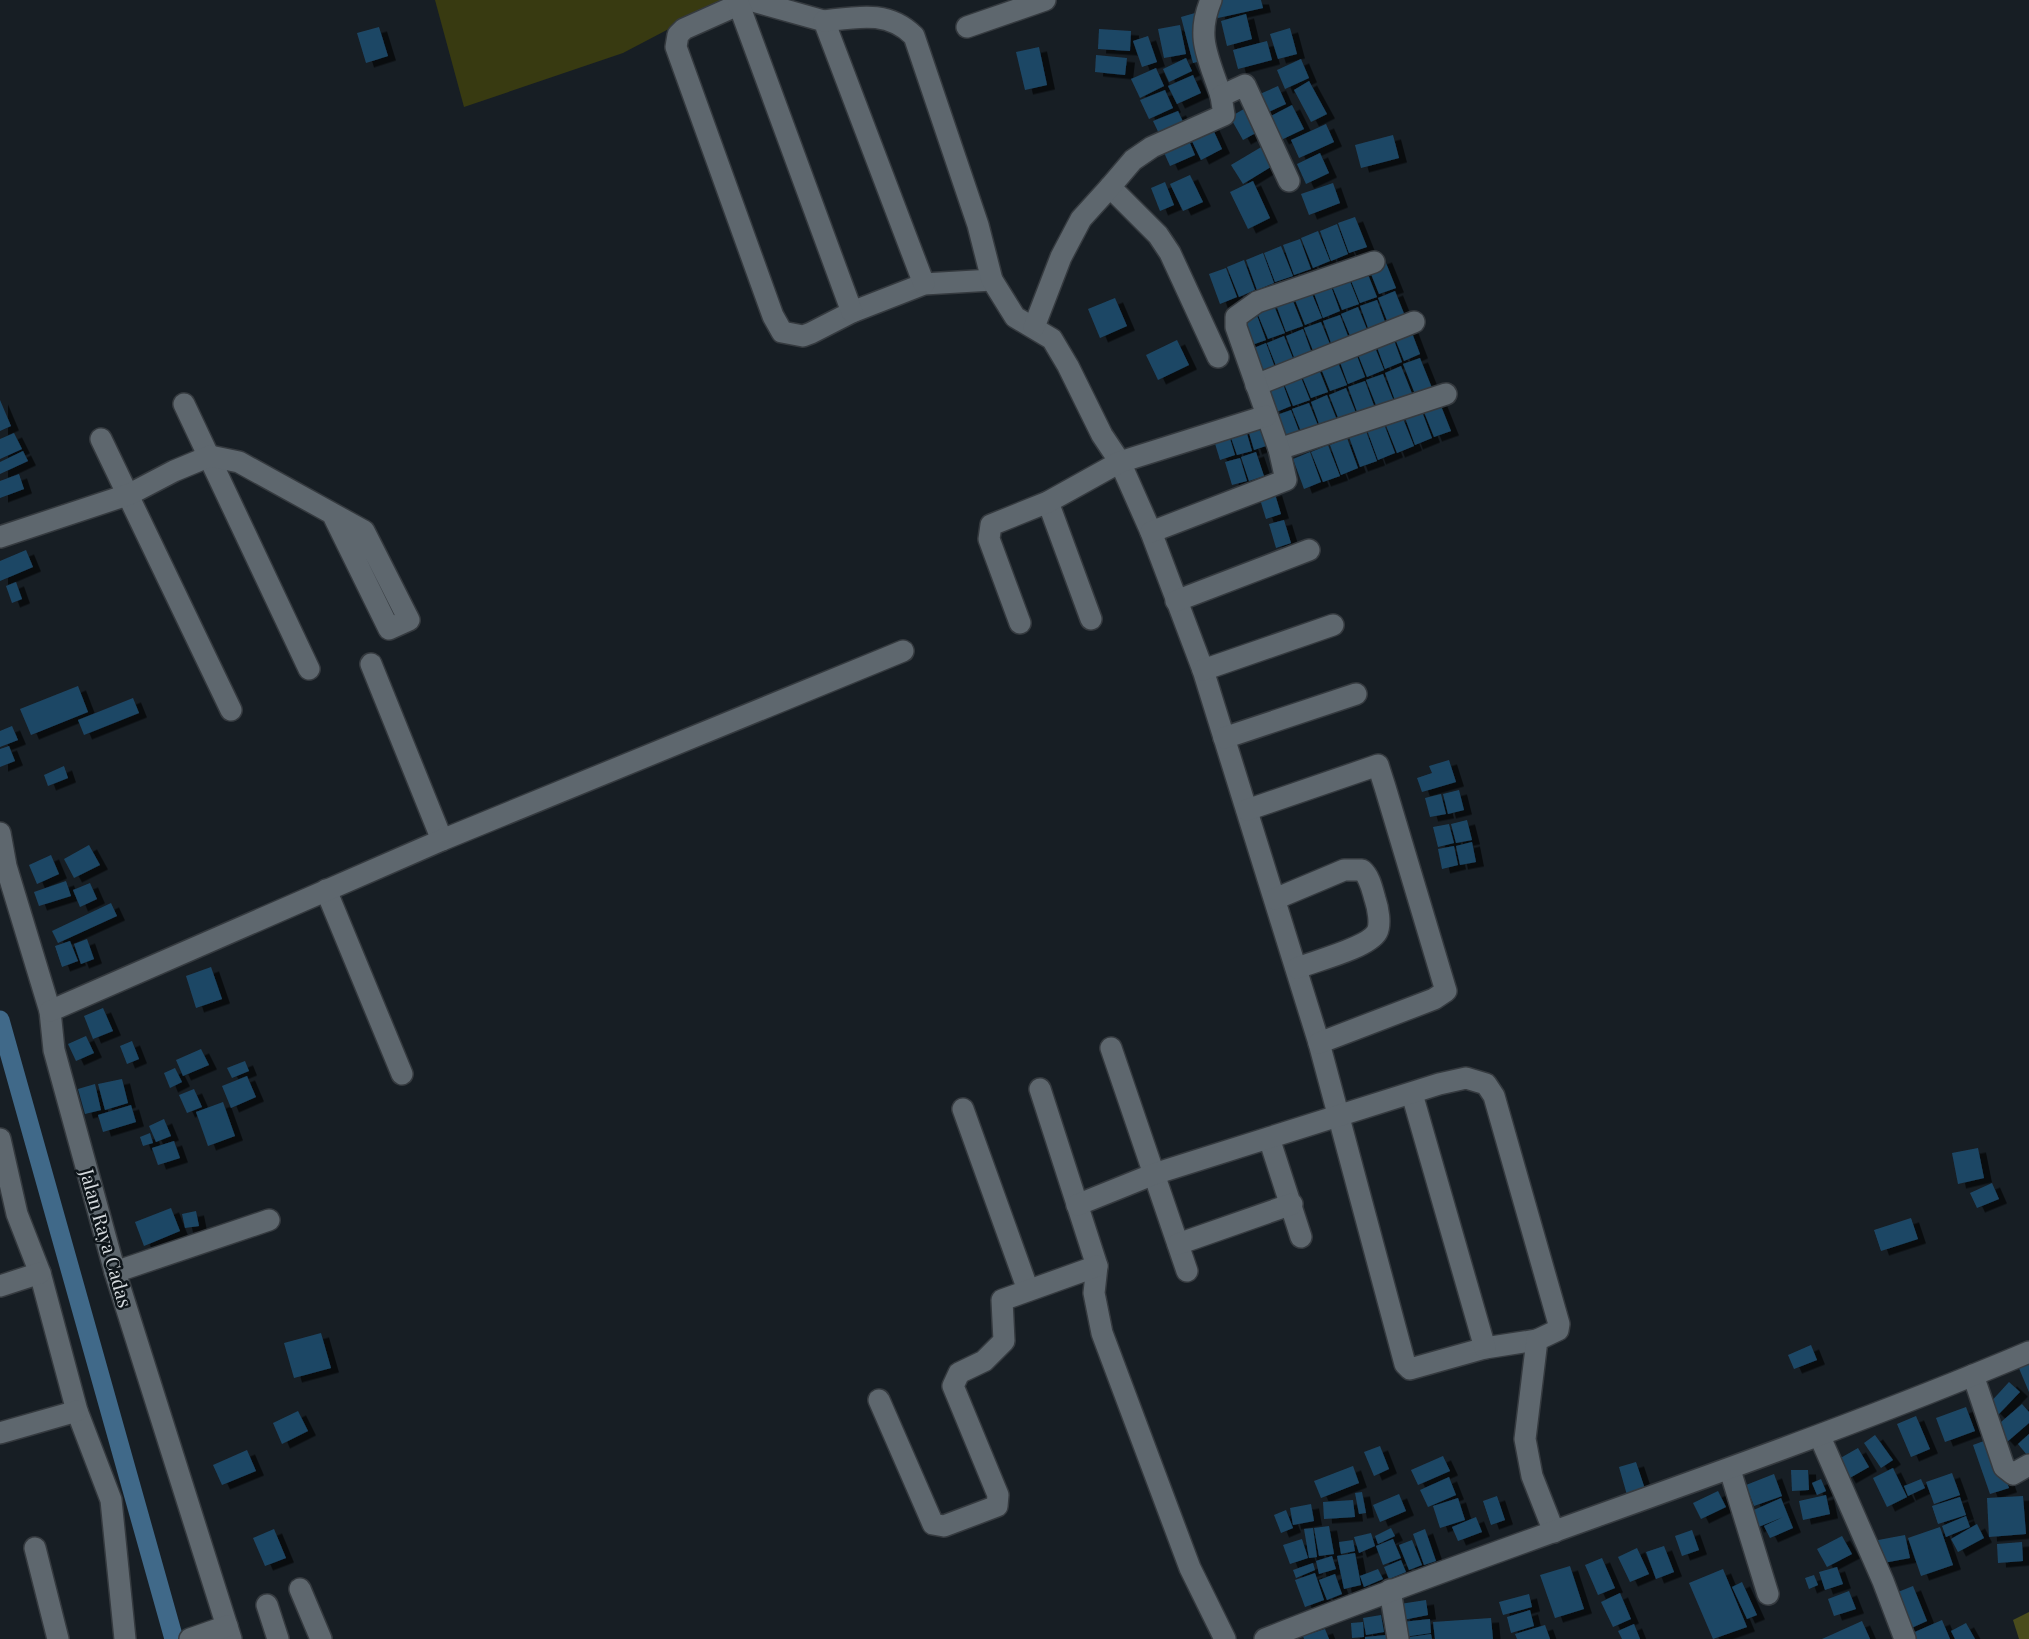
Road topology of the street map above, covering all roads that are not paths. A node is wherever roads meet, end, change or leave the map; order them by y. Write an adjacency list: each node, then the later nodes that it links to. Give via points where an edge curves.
1 (1045, 0): 5 (street)
2 (1211, 0): 6 (street, via 1201,33)
3 (746, 2): 4 (street); 12 (street); 12 (street, via 684,29 676,47 782,332 803,336)
4 (824, 21): 10 (street, via 876,16 895,21 914,36); 11 (street)
5 (967, 27)
6 (1221, 96): 7 (street, via 1245,85); 8 (street, via 1224,115 1152,146)
7 (1289, 181)
8 (1110, 187): 14 (street, via 1076,229); 15 (street, via 1170,253)
9 (1374, 262): 16 (street, via 1242,310 1236,327)
10 (992, 280): 11 (street); 14 (street, via 1015,317)
11 (924, 284): 12 (street)
12 (852, 312)
13 (1414, 322): 16 (street)
14 (1034, 327): 23 (street, via 1052,339)
15 (1217, 357)
16 (1256, 385): 19 (street)
17 (1446, 394): 21 (street)
18 (184, 404): 22 (street)
19 (1266, 416): 21 (street); 23 (street)
20 (101, 439): 24 (street)
21 (1279, 449): 27 (street, via 1286,480)
22 (210, 456): 24 (street); 26 (street, via 239,462); 36 (street)
23 (1120, 462): 25 (street); 27 (street)
24 (130, 494): 28 (street); 39 (street)
25 (1048, 502): 31 (street); 32 (street, via 988,528)
26 (333, 515): 26 (street, via 364,531 409,620 389,629)
27 (1151, 532): 30 (street)
28 (0, 537)
29 (1309, 550): 30 (street)
30 (1176, 601): 37 (street)
31 (1091, 619)
32 (1020, 623)
33 (1333, 625): 37 (street)
34 (902, 651): 43 (street)
35 (371, 664): 43 (street)
36 (309, 669)
37 (1203, 670): 40 (street)
38 (1356, 694): 40 (street)
39 (231, 710)
40 (1224, 738): 41 (street)
41 (1247, 810): 46 (street); 49 (street, via 1378,765 1385,787 1446,991)
42 (0, 833): 44 (street, Jalan Raya Cadas)
43 (443, 840): 45 (street)
44 (3, 867): 48 (street, Jalan Raya Cadas)
45 (326, 890): 48 (street); 51 (street)
46 (1275, 899): 47 (street); 47 (street, via 1344,870 1362,870 1369,879 1377,906 1375,934)
47 (1297, 968): 49 (street)
48 (50, 1011): 66 (street, Jalan Raya Cadas, via 54,1050)
49 (1319, 1044): 55 (street)
50 (1111, 1048): 58 (street)
51 (402, 1074)
52 (1040, 1089): 60 (street)
53 (1412, 1094): 55 (street); 70 (street, via 1466,1078 1486,1084 1491,1091 1559,1324 1558,1330); 71 (street)
54 (963, 1109): 69 (street)
55 (1338, 1116): 56 (street); 71 (street, via 1407,1367)
56 (1269, 1138): 58 (street); 59 (street)
57 (0, 1139): 67 (street, via 17,1214)
58 (1154, 1174): 60 (street); 63 (street)
59 (1292, 1204): 62 (street); 63 (street)
60 (1077, 1205): 64 (street)
61 (269, 1220): 66 (street)
62 (1301, 1237)
63 (1178, 1244): 65 (street)
64 (1097, 1266): 69 (street); 91 (street, via 1094,1293 1102,1333 1190,1568)
65 (1187, 1271)
66 (115, 1272): 86 (street, Jalan Raya Cadas)
67 (40, 1273): 68 (street); 75 (street)
68 (0, 1286)
69 (1028, 1290): 74 (street, via 1002,1300 1004,1341 984,1361 959,1373 953,1386 998,1495 997,1506 944,1526 933,1524)
70 (1537, 1340): 71 (street); 80 (street, via 1525,1439 1532,1476)
71 (1485, 1348)
72 (2029, 1352): 73 (street)
73 (1973, 1376): 77 (street); 78 (street, via 2004,1466 2013,1474)
74 (879, 1400)
75 (76, 1411): 76 (street); 88 (street, via 98,1460 115,1517)
76 (0, 1433)
77 (1819, 1437): 79 (street); 94 (street)
78 (2029, 1465)
79 (1730, 1470): 80 (street); 84 (street)
80 (1554, 1532): 83 (street)
81 (35, 1548): 87 (street)
82 (300, 1589): 90 (street)
83 (1390, 1590): 92 (street); 93 (street)
84 (1768, 1594)
85 (267, 1605): 89 (street)
86 (214, 1634)
87 (58, 1639)
88 (125, 1639)
89 (278, 1639)
90 (321, 1639)
91 (1226, 1639)
92 (1265, 1639)
93 (1398, 1639)
94 (1905, 1639)

